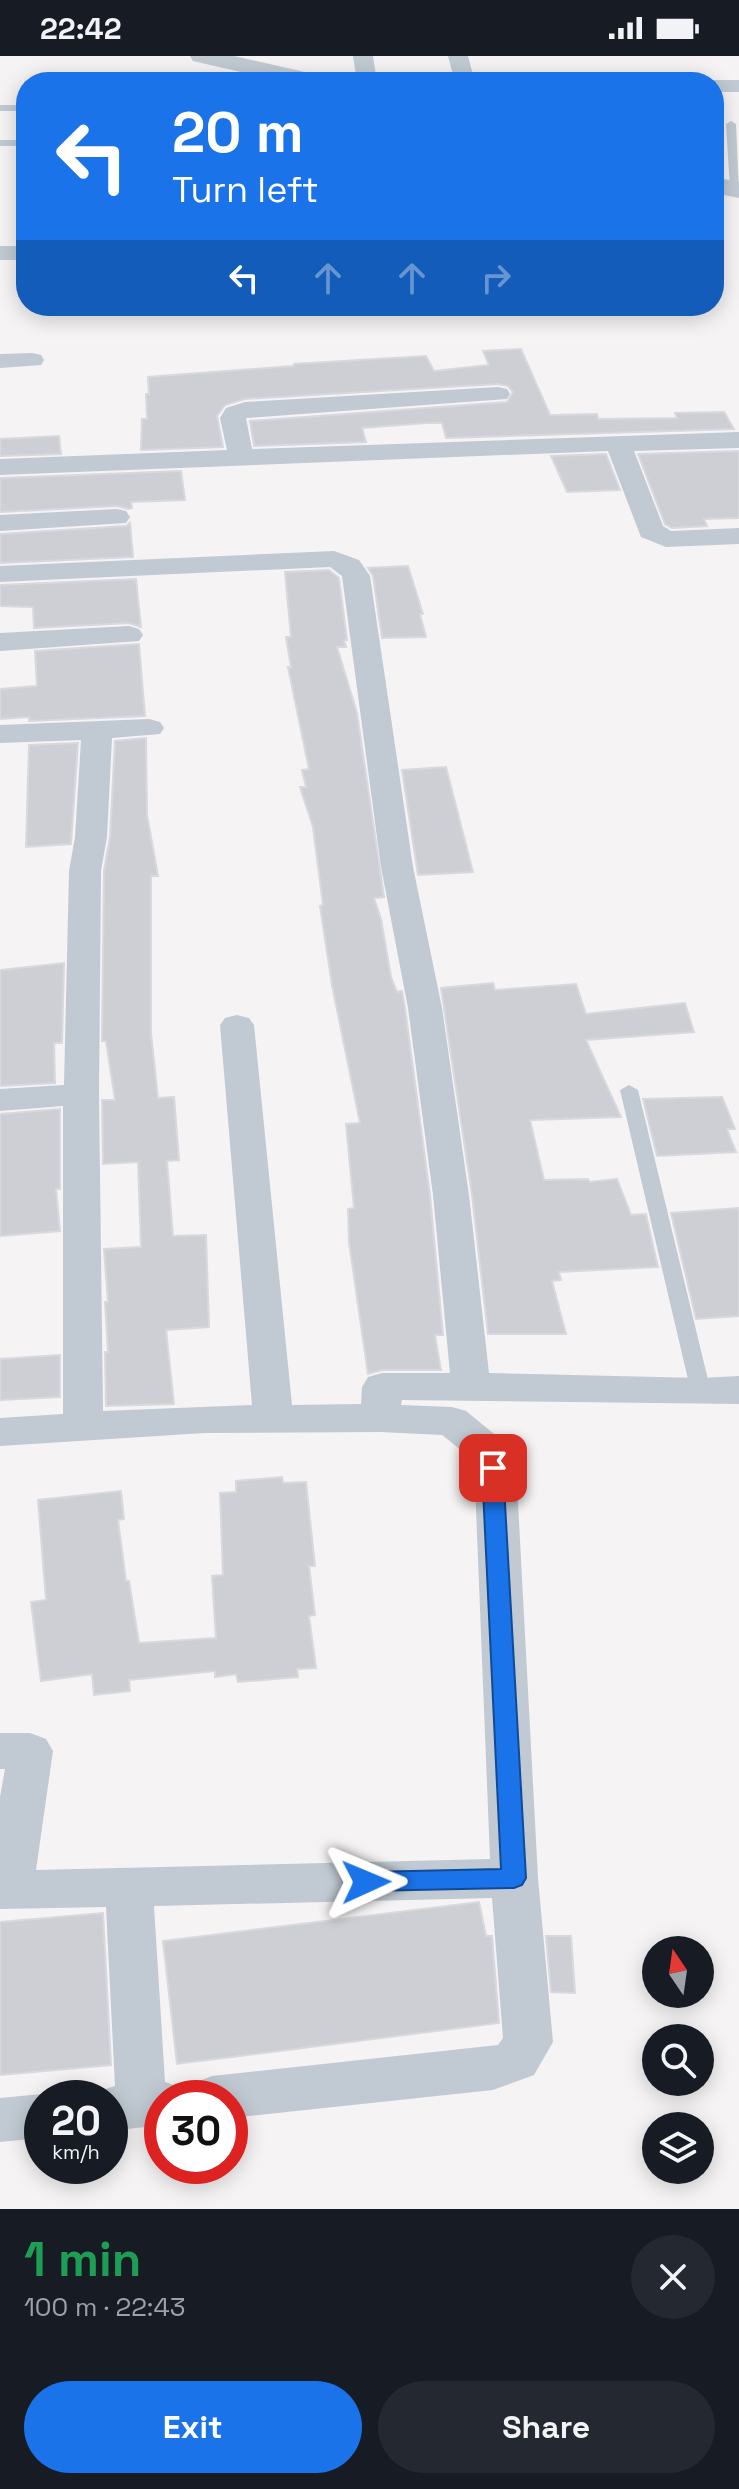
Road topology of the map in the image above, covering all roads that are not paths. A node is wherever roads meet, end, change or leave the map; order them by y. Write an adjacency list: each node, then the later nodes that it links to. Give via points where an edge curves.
1 (202, 56): 2 (street)
2 (250, 61): 3 (street)
3 (286, 72)
4 (731, 124): 5 (lane)
5 (729, 188)
6 (32, 360): 7 (street)
7 (0, 361)
8 (498, 394): 11 (street, via 245,410 233,418)
9 (739, 440): 10 (street)
10 (618, 443): 11 (street); 15 (street, via 656,536)
11 (241, 457): 12 (street)
12 (0, 467)
13 (117, 517): 14 (street)
14 (0, 523)
15 (739, 536)
16 (0, 574): 26 (street, via 334,559 356,576 397,867 425,1008)
17 (129, 635): 18 (street)
18 (0, 642)
19 (149, 728): 20 (street)
20 (97, 730): 21 (street); 24 (street, via 85,871)
21 (0, 734)
22 (237, 1025): 29 (street)
23 (629, 1090): 28 (lane)
24 (81, 1094): 25 (street); 31 (street)
25 (0, 1100)
26 (471, 1386): 28 (street); 30 (street, via 382,1387)
27 (739, 1390): 28 (street)
28 (701, 1392)
29 (273, 1417): 30 (street); 31 (street)
30 (381, 1418): 34 (street, via 452,1421 490,1452 496,1484)
31 (83, 1427): 32 (street)
32 (0, 1432)
33 (0, 1751): 36 (street, via 30,1751)
34 (514, 1878): 35 (street); 37 (street, via 528,2042 516,2060 493,2068)
35 (129, 1887): 36 (street); 38 (street)
36 (4, 1890)
37 (248, 2094)
38 (138, 2106)
39 (24, 2118): 40 (street)
40 (0, 2120)

